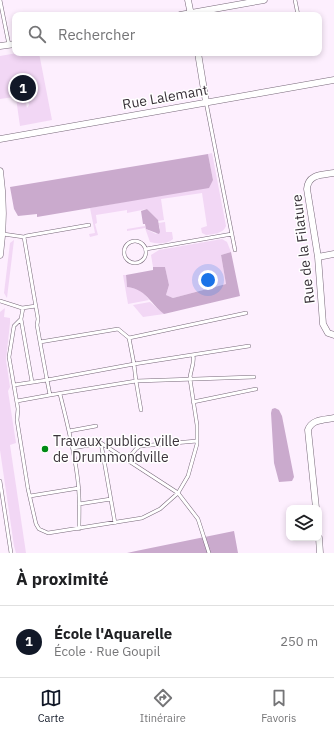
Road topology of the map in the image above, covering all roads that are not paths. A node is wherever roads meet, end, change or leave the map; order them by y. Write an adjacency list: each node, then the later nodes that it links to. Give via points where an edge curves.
1 (0, 0): 8 (lane)
2 (188, 0): 5 (street)
3 (264, 0): 6 (street)
4 (295, 0): 7 (lane)
5 (190, 12)
6 (201, 12)
7 (297, 12)
8 (12, 44): 9 (street)
9 (0, 46)
10 (198, 56): 12 (street)
11 (334, 80): 12 (street, Rue Lalemant)
12 (206, 102): 13 (street, Rue Lalemant); 18 (lane)
13 (0, 139)
14 (0, 171): 17 (street, via 4,206)
15 (334, 173): 24 (street, Rue de la Filature, via 314,177 309,180 307,186)
16 (89, 225): 19 (lane)
17 (3, 234): 19 (lane); 23 (street)
18 (232, 234): 20 (lane); 21 (lane)
19 (24, 238): 26 (lane)
20 (146, 249): 20 (lane, via 138,241 131,241 125,246 124,254 127,260 137,263 144,259)
21 (235, 250)
22 (334, 254): 24 (street)
23 (0, 255)
24 (318, 257): 30 (street, Rue de la Filature, via 323,324 328,333)
25 (0, 301): 27 (lane)
26 (36, 306): 27 (lane); 32 (lane)
27 (23, 308): 29 (lane)
28 (246, 313): 31 (lane)
29 (21, 319): 40 (lane); 41 (lane, via 14,326 9,357)
30 (334, 335)
31 (129, 338): 32 (lane, via 118,329); 35 (lane)
32 (40, 342): 38 (lane)
33 (249, 346): 34 (lane)
34 (193, 355): 35 (lane); 37 (lane)
35 (134, 364): 38 (lane); 39 (lane)
36 (254, 377): 37 (lane)
37 (190, 379): 39 (lane); 46 (lane)
38 (47, 380): 40 (lane); 44 (lane)
39 (136, 381): 43 (lane); 47 (lane)
40 (32, 382): 41 (lane)
41 (14, 385): 45 (lane)
42 (256, 389): 46 (lane)
43 (60, 394): 44 (lane); 50 (lane)
44 (50, 396): 45 (lane)
45 (17, 401): 58 (lane)
46 (193, 402): 51 (lane)
47 (141, 410)
48 (334, 418): 61 (street, via 314,422 308,430)
49 (96, 426): 50 (lane)
50 (69, 431): 53 (lane)
51 (197, 441): 54 (lane, via 140,446); 57 (lane, via 196,453 188,476)
52 (101, 443): 53 (lane); 54 (lane); 59 (lane)
53 (72, 448): 56 (lane)
54 (127, 460): 57 (lane)
55 (0, 481): 65 (lane)
56 (79, 488): 58 (lane); 60 (lane)
57 (178, 493): 62 (lane, via 154,513); 66 (lane, via 198,519)
58 (30, 496): 63 (lane, via 36,524 42,531 48,533)
59 (111, 499): 60 (lane); 62 (lane)
60 (79, 504): 63 (lane)
61 (316, 505)
62 (115, 523): 63 (lane)
63 (79, 528)
64 (319, 541): 67 (street)
65 (11, 553)
66 (209, 553)
67 (320, 553)

